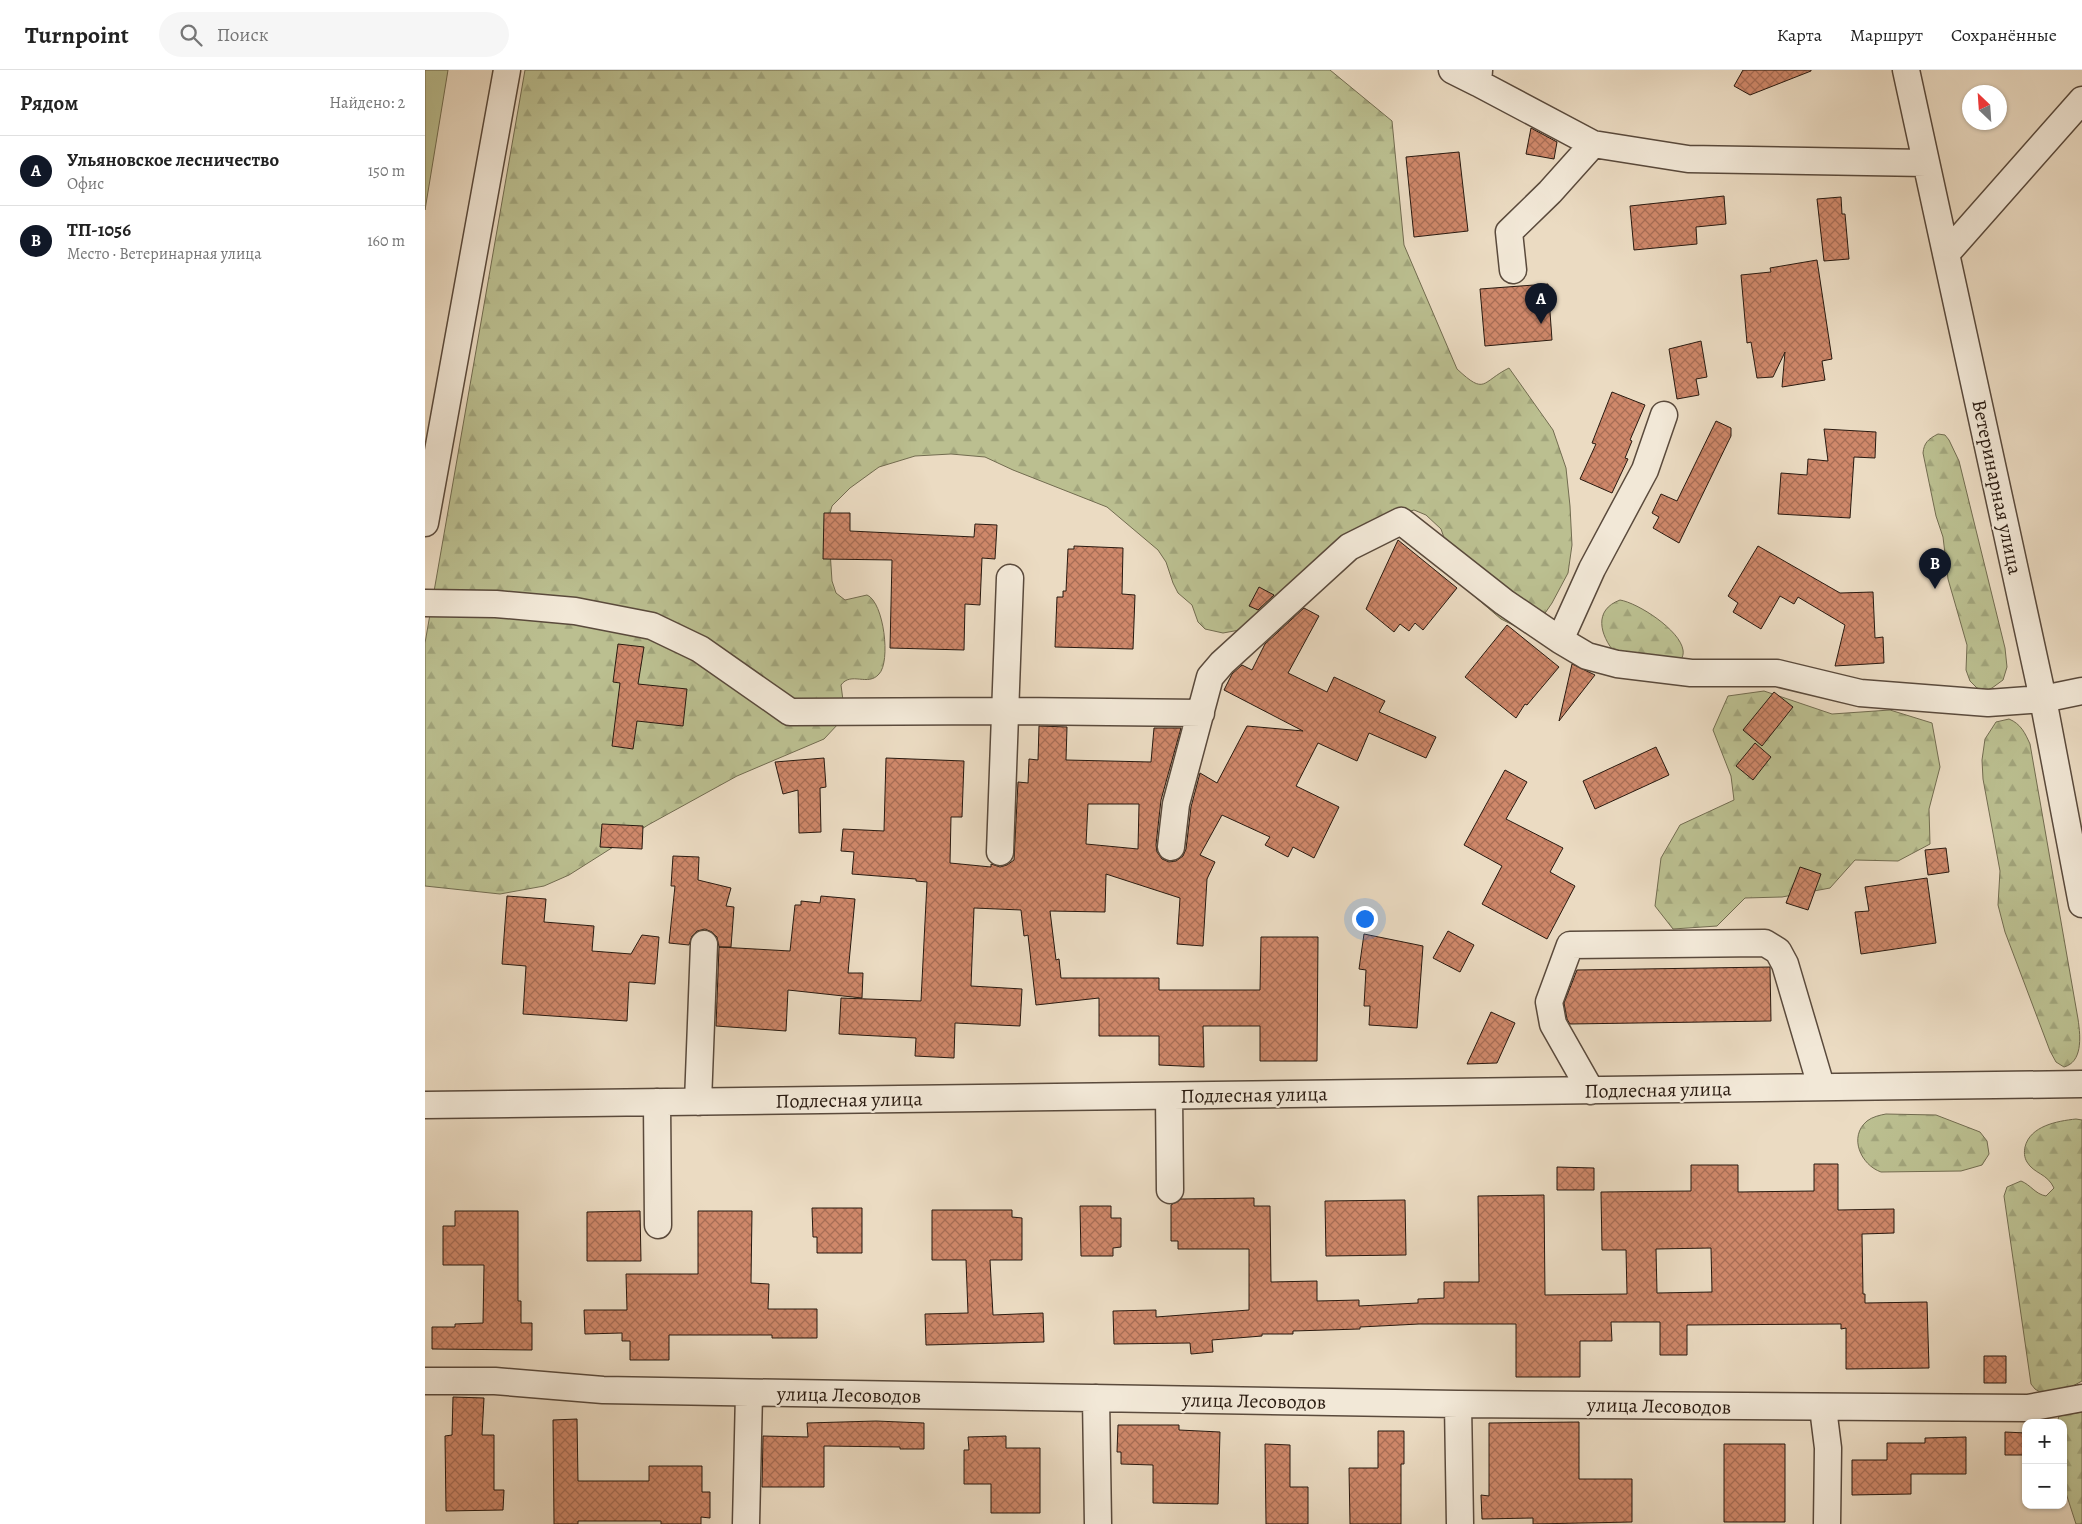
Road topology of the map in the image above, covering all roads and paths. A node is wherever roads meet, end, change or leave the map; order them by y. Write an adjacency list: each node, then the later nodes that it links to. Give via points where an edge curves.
1 (507, 70): 11 (street)
2 (1453, 70): 4 (street)
3 (1906, 70): 7 (street, Ветеринарная улица)
4 (1479, 77): 6 (street)
5 (2082, 100): 8 (street)
6 (1593, 144): 7 (street, via 1688,159); 9 (street, via 1509,232)
7 (1926, 163): 8 (street, Ветеринарная улица)
8 (1946, 254): 16 (street, Ветеринарная улица)
9 (1513, 270)
10 (1664, 415): 14 (street, via 1645,470 1592,569)
11 (425, 523)
12 (1010, 578): 17 (street)
13 (425, 603): 17 (street, via 496,604 575,611 652,626 700,649 790,712)
14 (1560, 640): 16 (street, via 1587,656 1617,664 1691,673 1777,673 1870,693 1988,703); 18 (street, via 1504,602 1401,521 1349,546 1222,664 1210,677)
15 (2082, 691): 16 (street)
16 (2043, 699): 21 (street, Ветеринарная улица)
17 (1005, 711): 18 (street); 20 (street)
18 (1201, 712): 19 (street, via 1176,804)
19 (1171, 848)
20 (1000, 852)
21 (2082, 904)
22 (704, 944): 28 (street)
23 (2082, 1084): 24 (street, Подлесная улица)
24 (1821, 1086): 25 (street, Подлесная улица); 25 (street, via 1785,964 1778,952 1765,943 1570,945 1549,1002 1553,1024)
25 (1591, 1091): 26 (street, Подлесная улица)
26 (1169, 1096): 28 (street, Подлесная улица); 30 (street)
27 (657, 1102): 28 (street, Подлесная улица); 29 (street, Подлесная улица); 31 (street)
28 (699, 1102)
29 (425, 1105)
30 (1170, 1190)
31 (658, 1225)
32 (425, 1381): 33 (street, улица Лесоводов, via 495,1381 603,1390)
33 (749, 1393): 34 (street, улица Лесоводов); 38 (street)
34 (1096, 1398): 36 (street, улица Лесоводов); 39 (street)
35 (2082, 1398): 37 (street, улица Лесоводов, via 2028,1408)
36 (1457, 1404): 37 (street, улица Лесоводов); 40 (street)
37 (1823, 1408): 41 (street, via 1828,1448)
38 (746, 1524)
39 (1098, 1524)
40 (1460, 1524)
41 (1827, 1524)

